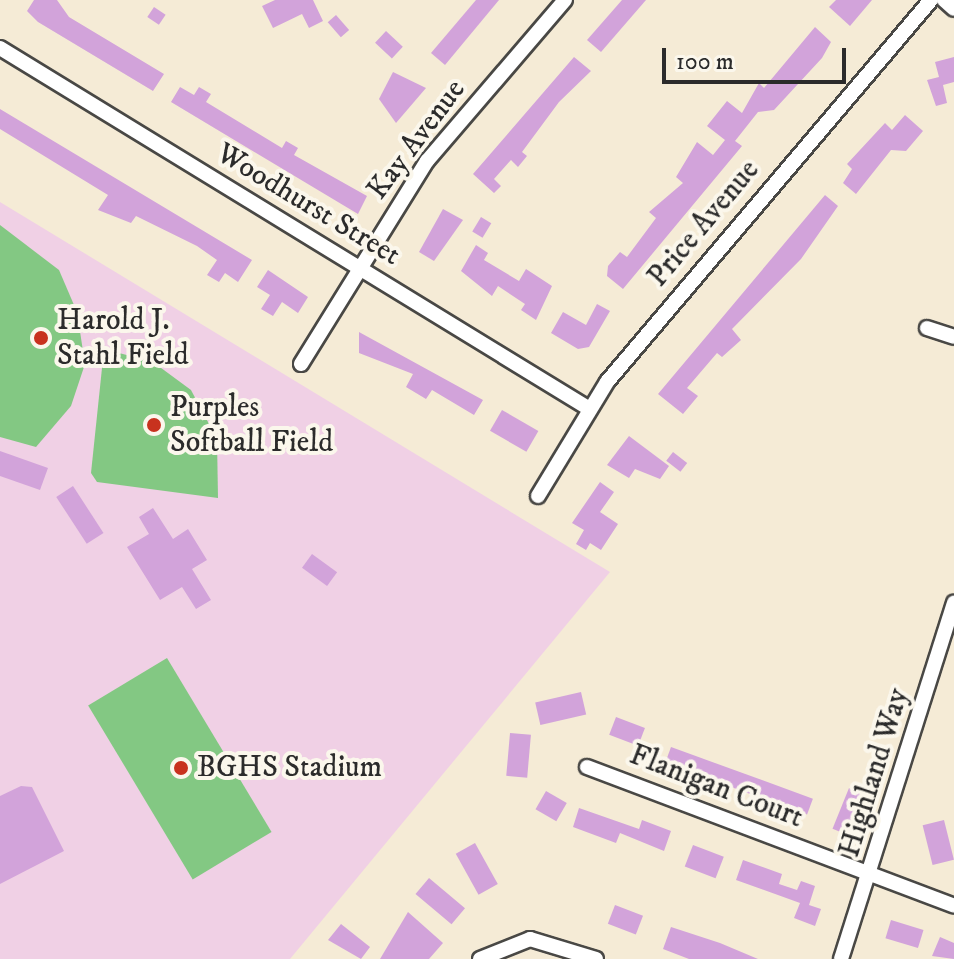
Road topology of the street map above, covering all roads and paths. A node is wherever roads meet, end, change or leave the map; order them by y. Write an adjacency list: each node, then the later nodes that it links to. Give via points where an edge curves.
1 (565, 0): 6 (street, Kay Avenue, via 427,161)
2 (931, 0): 10 (street, Price Avenue)
3 (944, 0): 4 (street)
4 (954, 9)
5 (0, 48): 6 (street, Woodhurst Street)
6 (361, 266): 9 (street, Kay Avenue); 10 (street, Woodhurst Street)
7 (927, 328): 8 (street)
8 (954, 337)
9 (301, 364)
10 (588, 408): 11 (street, Price Avenue)
11 (538, 496)
12 (954, 602): 14 (street, Highland Way)
13 (587, 767): 14 (street, Flanigan Court)
14 (871, 874): 15 (street, Flanigan Court); 18 (street, Highland Way)
15 (954, 906)
16 (480, 959): 17 (street, via 530,939)
17 (596, 959)
18 (841, 959)

